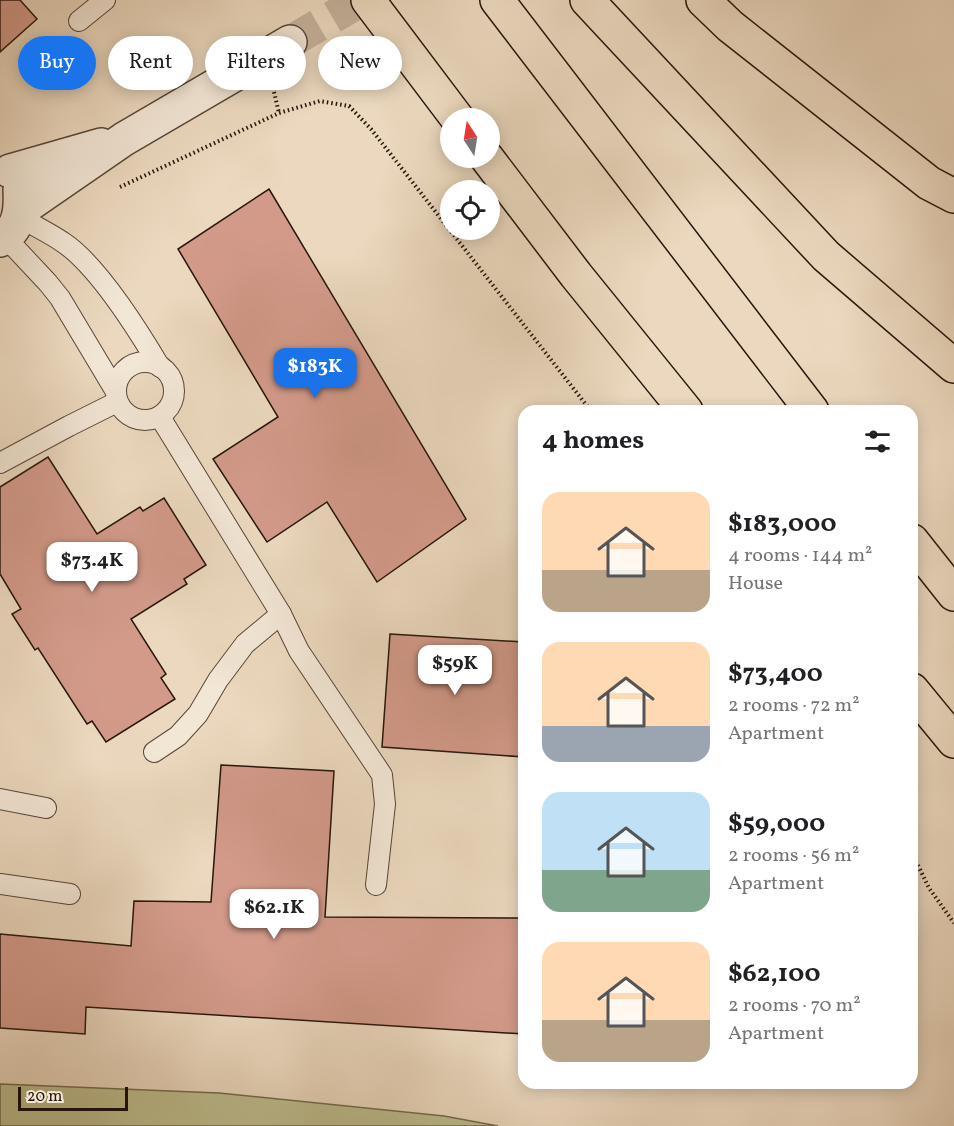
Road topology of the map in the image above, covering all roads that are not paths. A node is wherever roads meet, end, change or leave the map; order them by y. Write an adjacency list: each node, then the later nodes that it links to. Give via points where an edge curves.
1 (105, 0): 6 (lane)
2 (368, 0): 8 (highway)
3 (497, 0): 18 (highway)
4 (587, 0): 14 (highway, via 826,256)
5 (703, 0): 12 (highway, via 730,26 928,183)
6 (79, 21)
7 (208, 90): 9 (street)
8 (449, 108)
9 (124, 139): 10 (street); 13 (street)
10 (5, 166): 13 (street, via 20,189)
11 (495, 168): 17 (highway)
12 (954, 196)
13 (11, 226): 15 (lane, via 65,244 82,259 132,321); 16 (lane, via 60,298)
14 (954, 366)
15 (160, 367): 16 (lane, via 146,362 131,365 120,375); 19 (lane, via 171,377 174,392 170,406)
16 (116, 396): 19 (lane, via 128,416 143,421); 20 (lane)
17 (681, 405)
18 (807, 405)
19 (160, 417): 23 (lane)
20 (0, 463)
21 (918, 549): 22 (highway)
22 (954, 594)
23 (281, 614): 26 (lane, via 245,644 198,714 178,736); 30 (lane, via 299,651 382,774 385,804)
24 (918, 697): 25 (highway)
25 (954, 741)
26 (154, 752)
27 (0, 799): 28 (lane)
28 (46, 808)
29 (0, 884): 31 (lane)
30 (376, 885)
31 (70, 894)

